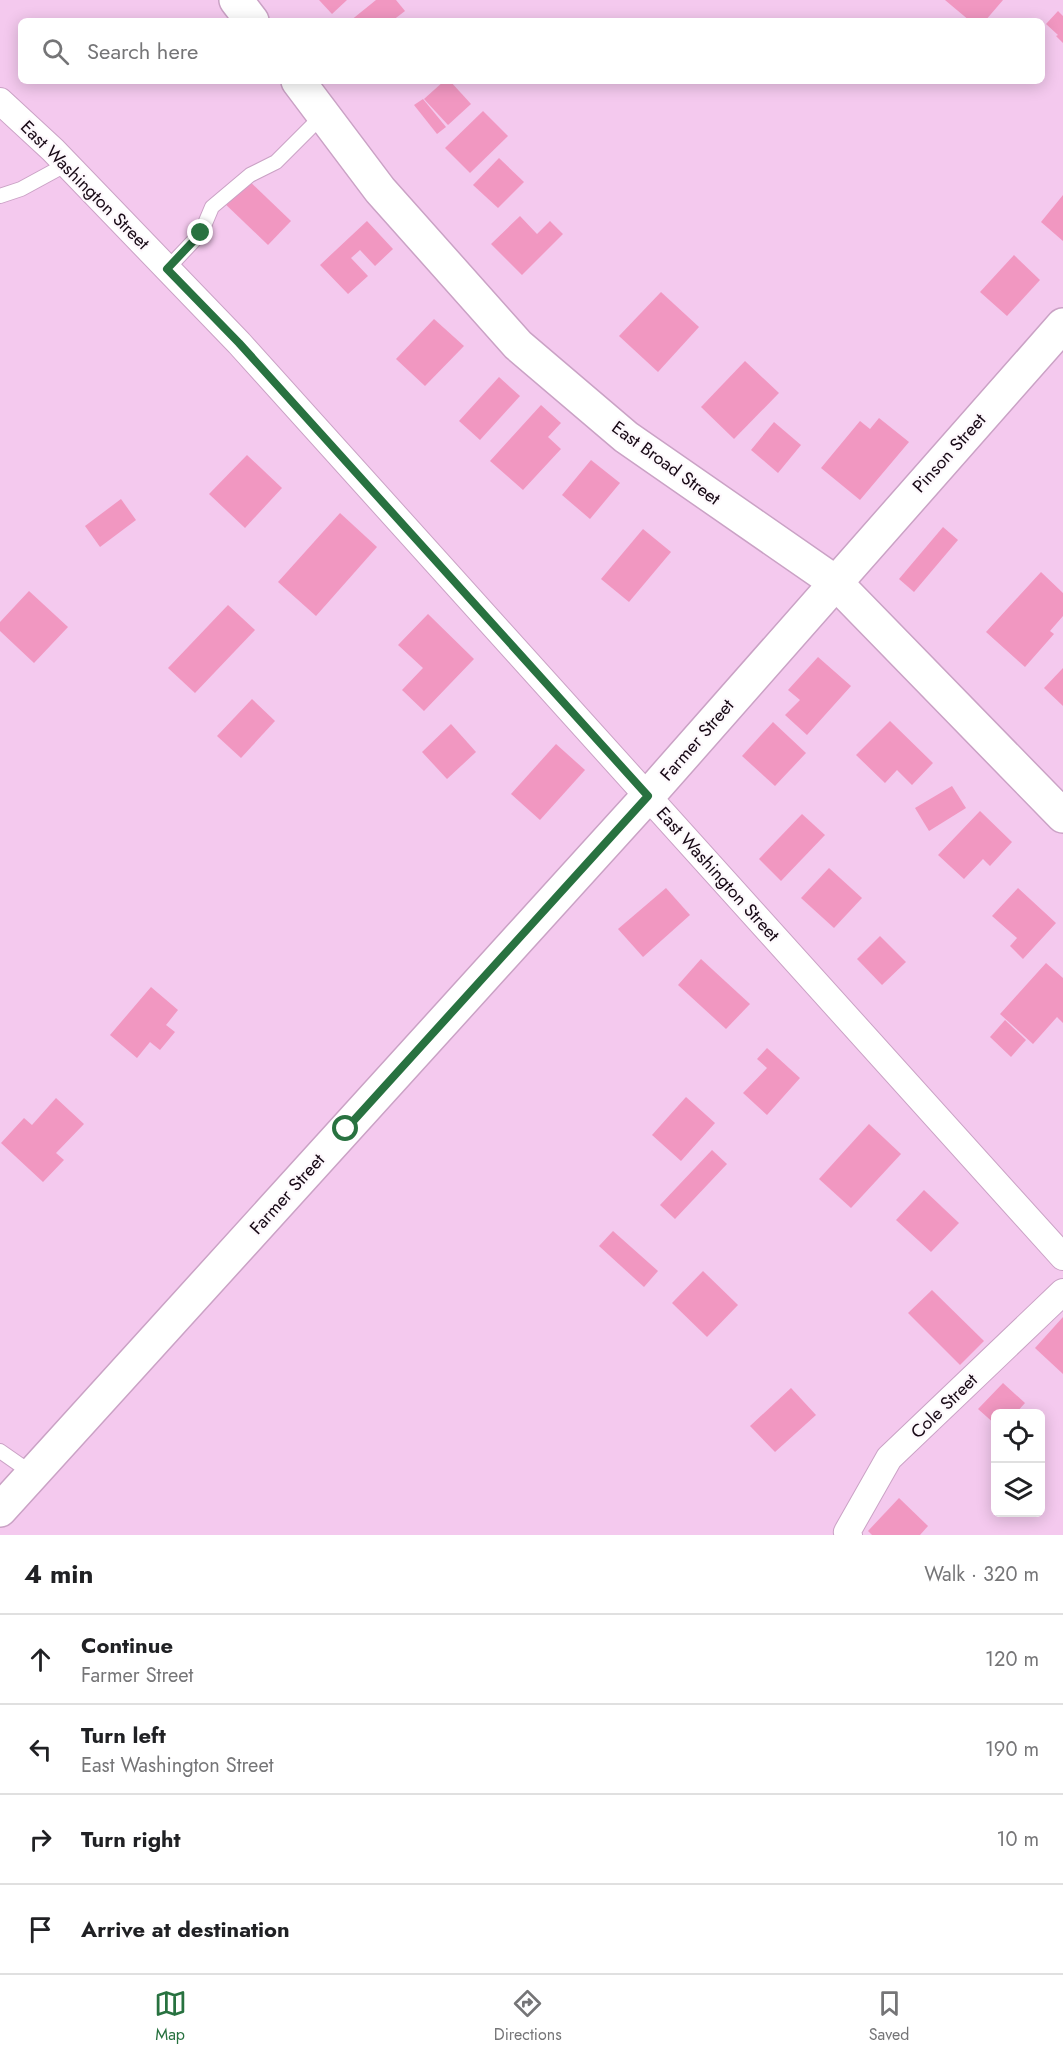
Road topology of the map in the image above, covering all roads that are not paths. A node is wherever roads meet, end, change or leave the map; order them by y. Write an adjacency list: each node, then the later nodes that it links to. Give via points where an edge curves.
1 (237, 0): 2 (street)
2 (250, 18)
3 (299, 84): 5 (street, East Broad Street)
4 (0, 101): 6 (street, East Washington Street)
5 (323, 115): 8 (lane, via 276,162 250,175 212,207 201,233); 10 (street, East Broad Street, via 380,190 518,345 626,437)
6 (67, 164): 7 (lane); 8 (street, East Washington Street)
7 (0, 196)
8 (167, 269): 11 (street, East Washington Street, via 247,352)
9 (1063, 325): 10 (street, Pinson Street)
10 (836, 582): 11 (street, Farmer Street); 12 (street, East Broad Street)
11 (648, 796): 13 (street, East Washington Street); 16 (street, Farmer Street)
12 (1063, 816)
13 (1063, 1257)
14 (1063, 1292): 18 (street, Cole Street, via 890,1458 847,1532)
15 (0, 1451): 16 (lane)
16 (33, 1474): 17 (street, Farmer Street)
17 (0, 1510)
18 (849, 1535)

